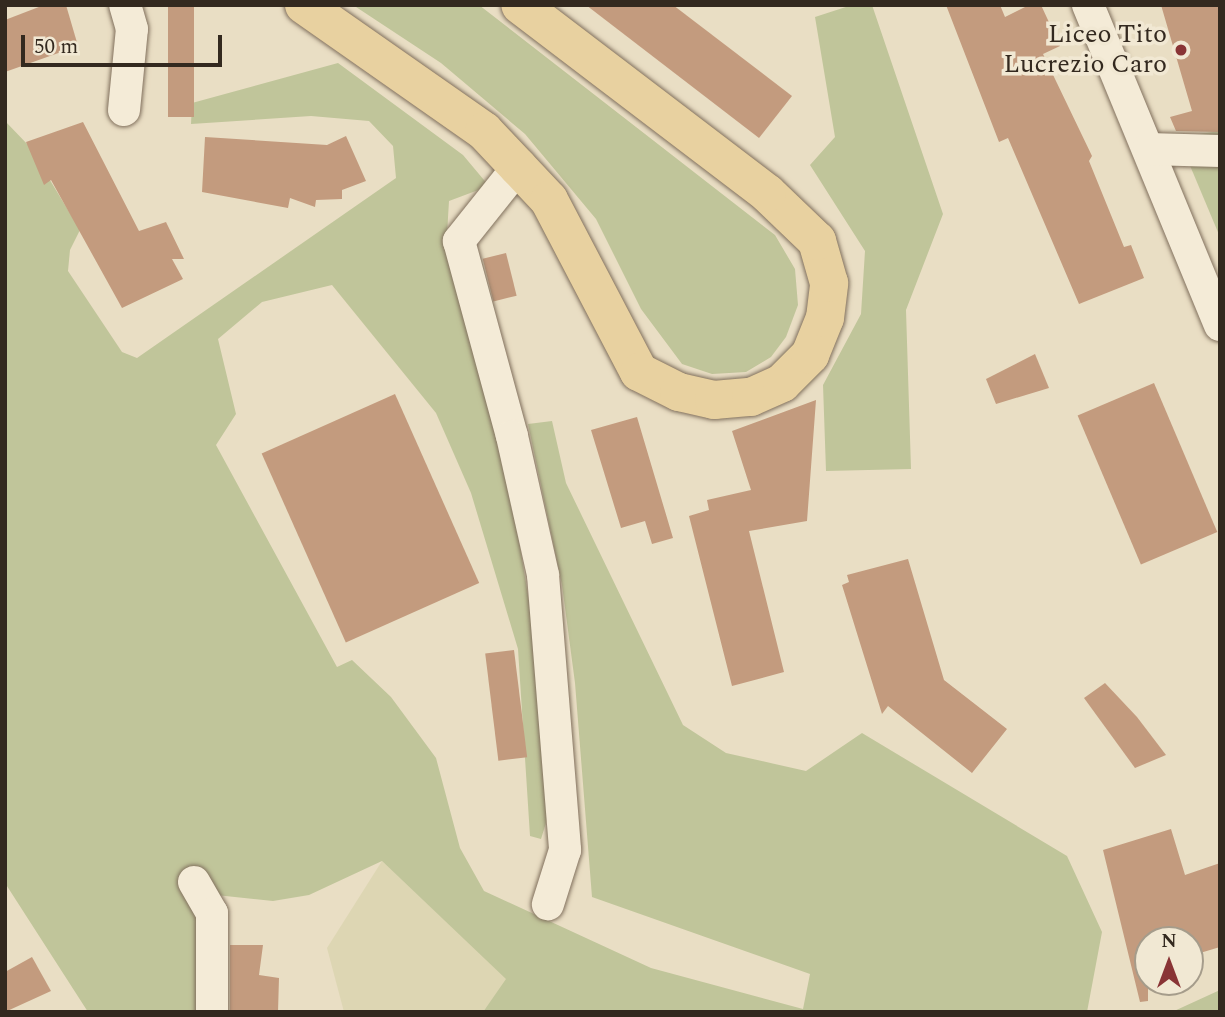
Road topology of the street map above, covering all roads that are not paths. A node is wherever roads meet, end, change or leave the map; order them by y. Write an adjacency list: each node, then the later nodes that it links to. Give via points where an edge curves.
1 (125, 5): 5 (street, via 132,29)
2 (304, 5): 8 (main road, via 484,131)
3 (520, 5): 8 (main road, via 767,193 817,241 829,283 825,318 810,355 782,383 751,397 715,400 679,392 639,372 549,200)
4 (1088, 5): 6 (street)
5 (124, 110)
6 (1148, 149): 7 (street); 9 (street)
7 (1220, 151)
8 (519, 167): 11 (street, via 459,241 512,436 543,575 565,850)
9 (1220, 325)
10 (194, 883): 12 (street, via 212,914)
11 (548, 904)
12 (212, 1012)

